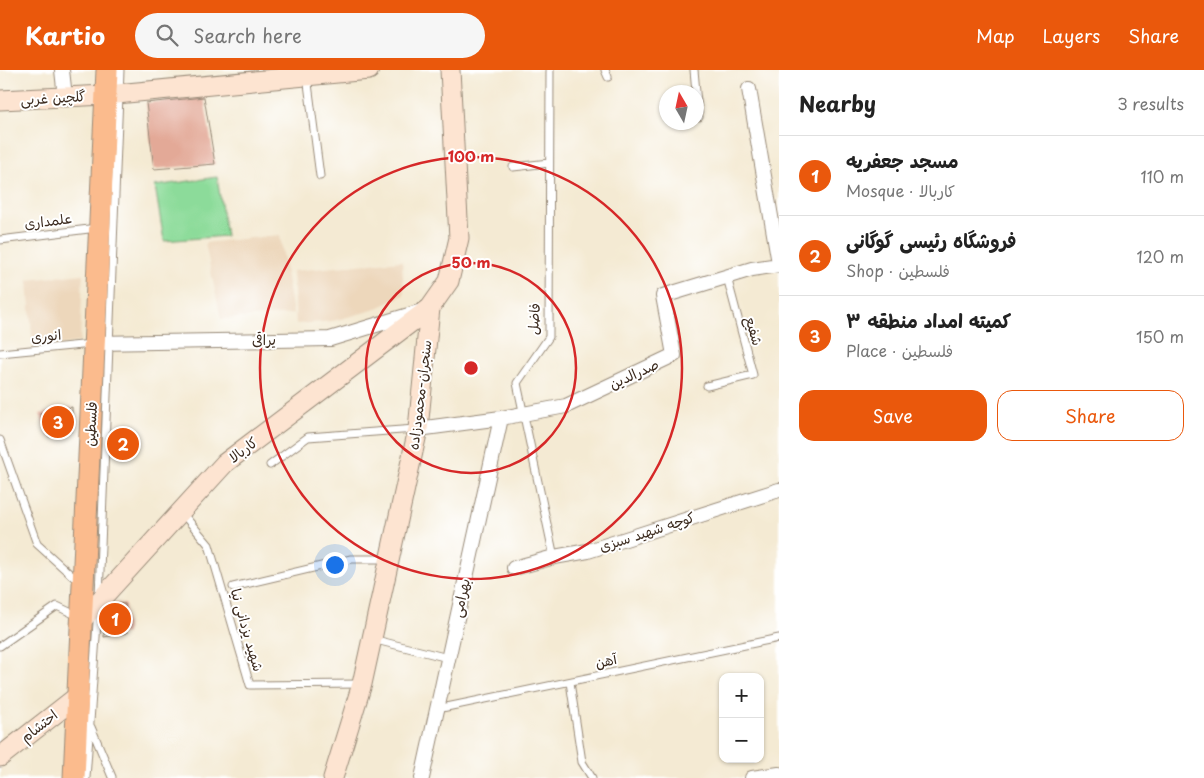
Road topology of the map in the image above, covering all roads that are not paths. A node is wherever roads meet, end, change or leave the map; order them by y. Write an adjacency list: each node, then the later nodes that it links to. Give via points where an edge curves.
1 (62, 70): 12 (street)
2 (107, 70): 11 (main road, فلسطین)
3 (120, 70): 11 (lane)
4 (369, 70): 8 (street, گلچین غربی)
5 (450, 70): 21 (street, سنجران-محمودزاده, via 459,238 449,281)
6 (550, 70): 14 (lane, فاضل)
7 (694, 70): 9 (lane)
8 (307, 76): 11 (street, گلچین غربی); 16 (lane)
9 (695, 85)
10 (749, 89): 19 (street)
11 (112, 94): 12 (street, گلچین غربی); 17 (main road, فلسطین); 22 (lane)
12 (65, 97): 13 (street, گلچین غربی)
13 (0, 100)
14 (549, 163): 15 (lane); 25 (lane, فاضل, via 549,337 517,383)
15 (513, 166)
16 (320, 176)
17 (100, 228): 18 (lane, علمداری); 22 (main road, فلسطین)
18 (0, 240)
19 (779, 264): 20 (street, صدرالدین)
20 (727, 277): 24 (lane, شفیع, via 752,375); 25 (street, صدرالدین, via 663,296 674,355 566,406)
21 (430, 308): 22 (street, یراقی, via 330,339); 27 (street, سنجران-محمودزاده); 31 (street, کاربالا, via 225,463)
22 (102, 343): 23 (lane, انوری); 35 (main road, فلسطین); 37 (lane)
23 (0, 353)
24 (707, 386)
25 (523, 414): 26 (street, صدرالدین); 32 (lane, فاضل)
26 (501, 418): 27 (street, صدرالدین); 42 (street, بهرامی)
27 (418, 429): 29 (lane, via 308,437); 33 (street, سنجران-محمودزاده)
28 (0, 440): 35 (lane, via 37,544)
29 (270, 465)
30 (779, 490): 32 (street, کوچه شهید سبزی, via 588,551)
31 (181, 512): 37 (street, کاربالا); 44 (lane, شهید یزدانی نیا, via 209,544 250,685)
32 (554, 557): 34 (street, کوچه شهید سبزی)
33 (388, 559): 36 (lane, via 352,559); 40 (street, سنجران-محمودزاده)
34 (514, 568)
35 (84, 586): 38 (main road, فلسطین)
36 (234, 587)
37 (98, 602): 38 (street, کاربالا); 47 (lane)
38 (82, 619): 41 (lane, via 57,606); 45 (main road, فلسطین)
39 (779, 638): 43 (lane, آهن)
40 (372, 639): 42 (lane); 44 (street, سنجران-محمودزاده)
41 (0, 646)
42 (448, 658): 46 (street, بهرامی)
43 (570, 682): 46 (lane, آهن); 55 (lane, via 582,762)
44 (362, 684): 53 (street, سنجران-محمودزاده)
45 (79, 695): 47 (main road, فلسطین); 48 (street, احتشام)
46 (437, 709): 54 (street, بهرامی)
47 (84, 722): 50 (lane); 51 (main road, فلسطین); 52 (lane)
48 (0, 757)
49 (779, 774): 56 (street)
50 (112, 777)
51 (74, 778)
52 (86, 778)
53 (333, 778)
54 (422, 778)
55 (592, 778)
56 (752, 778)

